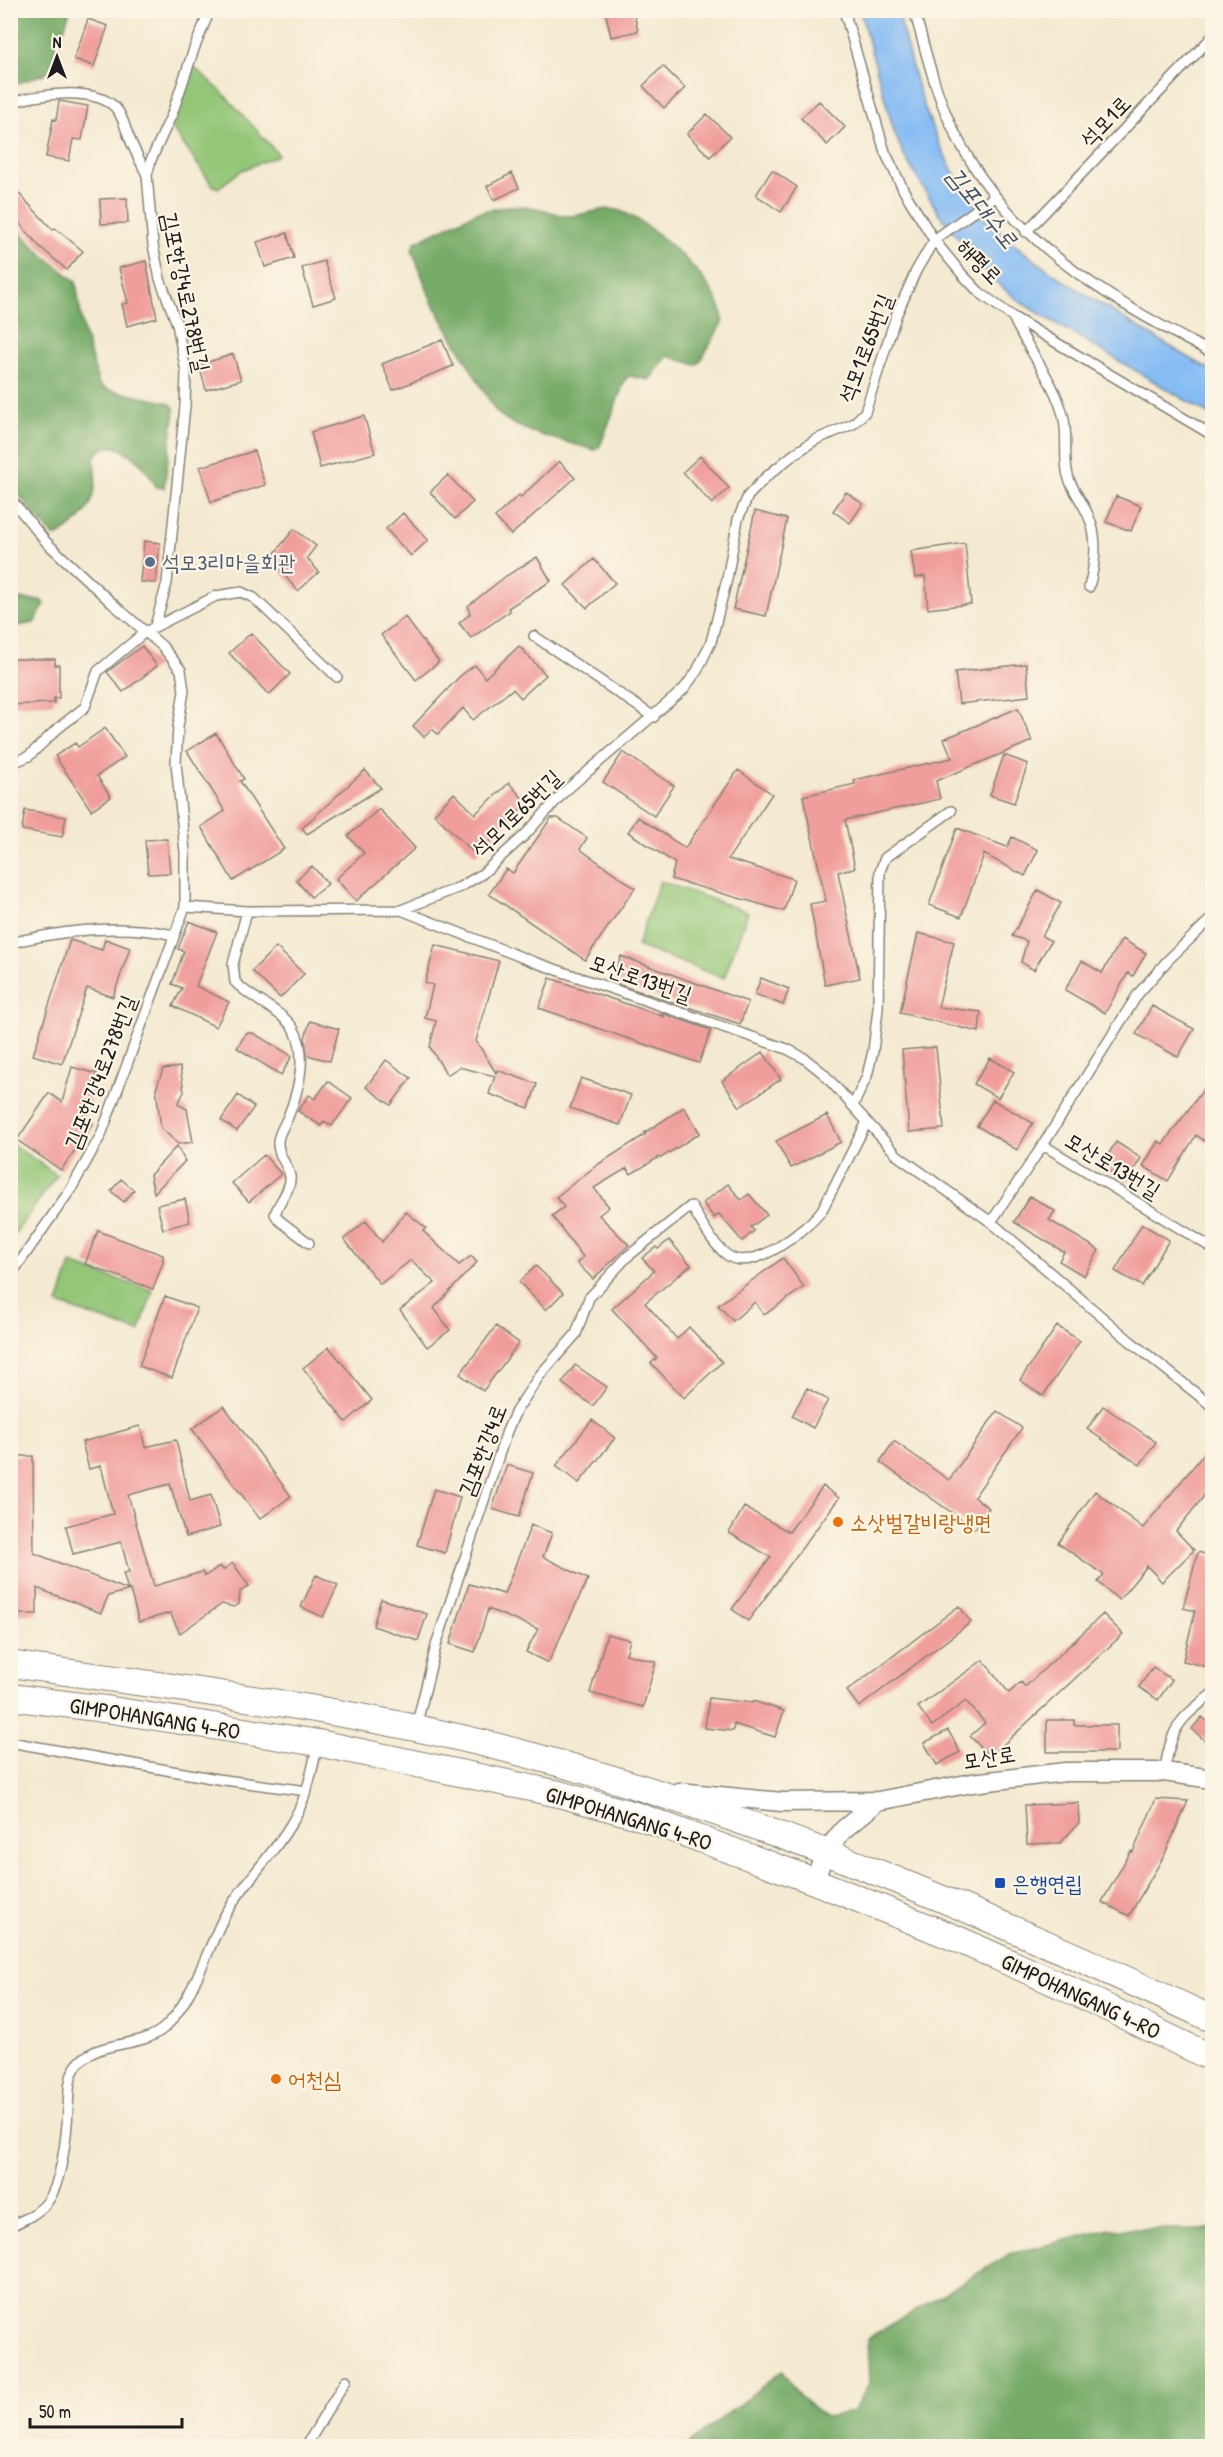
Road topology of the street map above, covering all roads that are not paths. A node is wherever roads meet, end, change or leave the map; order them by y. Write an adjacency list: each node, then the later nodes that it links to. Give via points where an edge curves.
1 (210, 10): 6 (lane, 김포한강4로278번길)
2 (844, 10): 9 (lane, 해평로, via 885,152 904,191)
3 (914, 10): 7 (lane, via 950,122)
4 (1212, 36): 8 (lane, 석모1로)
5 (10, 103): 6 (lane, via 61,94 105,100 119,112)
6 (147, 175): 15 (lane, 김포한강4로278번길, via 153,245 160,279 177,324 186,372 167,583)
7 (994, 197): 8 (lane); 9 (lane, 석모1로65번길)
8 (1026, 232): 11 (lane, via 1069,269)
9 (938, 237): 10 (lane, 해평로, via 978,292); 19 (lane, 석모1로65번길, via 916,271 896,316 865,412 853,424 815,440 793,455 748,496 738,519 711,642 691,681)
10 (1013, 317): 12 (lane, 해평로); 14 (lane, via 1055,391 1064,417 1068,477 1090,518 1094,535 1096,553)
11 (1212, 353)
12 (1212, 435)
13 (10, 498): 16 (lane, 김포한강4로278번길, via 47,543)
14 (1089, 587)
15 (155, 626): 16 (lane); 18 (lane, via 216,596 241,592 254,598)
16 (145, 632): 20 (lane, via 98,671 85,708 30,756); 22 (lane, 김포한강4로278번길, via 173,657 184,681 176,763 185,852)
17 (534, 636): 19 (lane)
18 (338, 677)
19 (654, 717): 23 (lane, 석모1로65번길, via 564,792 482,873 460,887)
20 (10, 764)
21 (951, 811): 28 (lane, via 895,850 883,864 873,1051)
22 (185, 907): 24 (lane, 석모1로65번길); 26 (lane, 김포한강4로278번길)
23 (401, 910): 24 (lane, 석모1로65번길); 28 (lane, 모산로13번길, via 534,962 786,1049 823,1073)
24 (247, 911): 32 (lane, via 233,964 235,982 287,1021 294,1029 300,1051 294,1102 278,1141 290,1183 275,1214)
25 (1212, 918): 30 (lane, via 1138,994)
26 (174, 936): 27 (lane, via 135,928 63,932); 34 (lane, 김포한강4로278번길, via 101,1135 71,1189)
27 (10, 943)
28 (853, 1106): 29 (lane, 모산로13번길)
29 (867, 1122): 31 (lane, 모산로13번길, via 898,1156); 39 (lane, 김포한강4로, via 828,1201 815,1219 779,1246 755,1258 728,1256 691,1206 627,1257 593,1293 576,1334 540,1375 516,1411 503,1442 436,1642)
30 (1042, 1145): 31 (lane, 모산로13번길); 33 (lane, 모산로13번길)
31 (991, 1222): 35 (lane, 모산로13번길)
32 (309, 1243)
33 (1212, 1248)
34 (10, 1276)
35 (1212, 1406)
36 (10, 1664): 39 (street, GIMPOHANGANG 4-RO, via 297,1707)
37 (1212, 1694): 42 (lane, via 1180,1721 1171,1738)
38 (10, 1697): 41 (street, GIMPOHANGANG 4-RO)
39 (415, 1729): 44 (street, GIMPOHANGANG 4-RO)
40 (10, 1742): 45 (lane)
41 (318, 1743): 45 (lane); 48 (street, GIMPOHANGANG 4-RO, via 581,1800 638,1816)
42 (1164, 1772): 43 (street, 모산로); 46 (street, 모산로, via 1022,1776)
43 (1212, 1779)
44 (647, 1788): 46 (street, via 783,1802); 47 (street, GIMPOHANGANG 4-RO)
45 (307, 1791): 51 (lane, via 285,1833 236,1897 173,2018 151,2037 92,2052 81,2059 70,2085 66,2139 54,2189 39,2210)
46 (878, 1801): 47 (street, 모산로, via 843,1830)
47 (825, 1853): 48 (street, 모산로); 49 (street, GIMPOHANGANG 4-RO, via 960,1907)
48 (814, 1881): 50 (street, GIMPOHANGANG 4-RO, via 1008,1962)
49 (1212, 2019)
50 (1212, 2058)
51 (10, 2226)
52 (346, 2380): 53 (lane)
53 (306, 2446)

